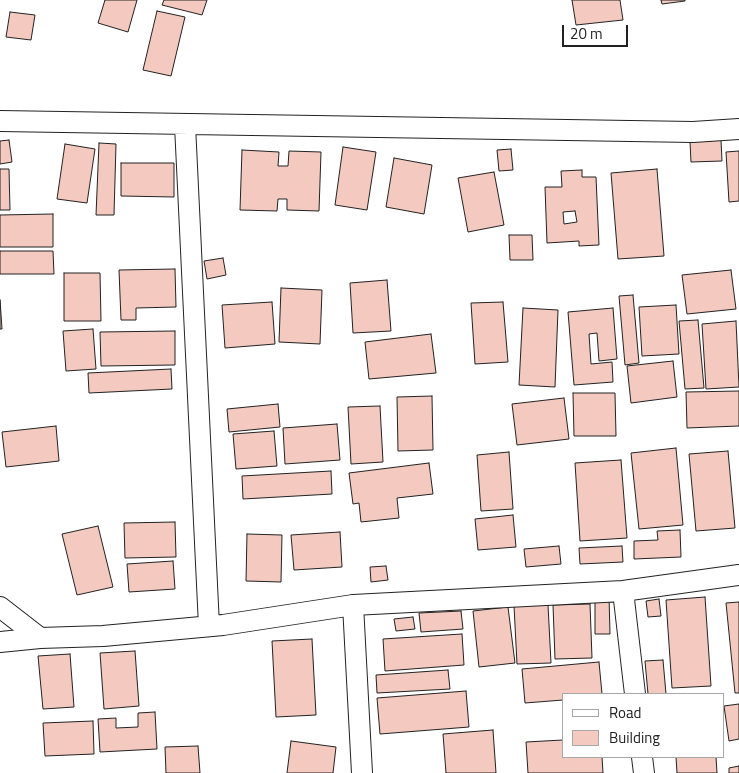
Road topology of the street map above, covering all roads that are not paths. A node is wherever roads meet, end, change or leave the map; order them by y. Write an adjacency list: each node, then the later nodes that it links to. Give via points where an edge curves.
1 (0, 122): 2 (street)
2 (186, 125): 3 (street, via 693,132); 8 (street)
3 (739, 129)
4 (739, 575): 5 (street)
5 (623, 591): 6 (street); 11 (street)
6 (353, 605): 8 (street); 13 (street)
7 (0, 608): 9 (street)
8 (209, 626): 9 (street)
9 (40, 638): 10 (street)
10 (0, 642)
11 (635, 693)
12 (642, 758): 14 (street)
13 (362, 773)
14 (644, 773)

